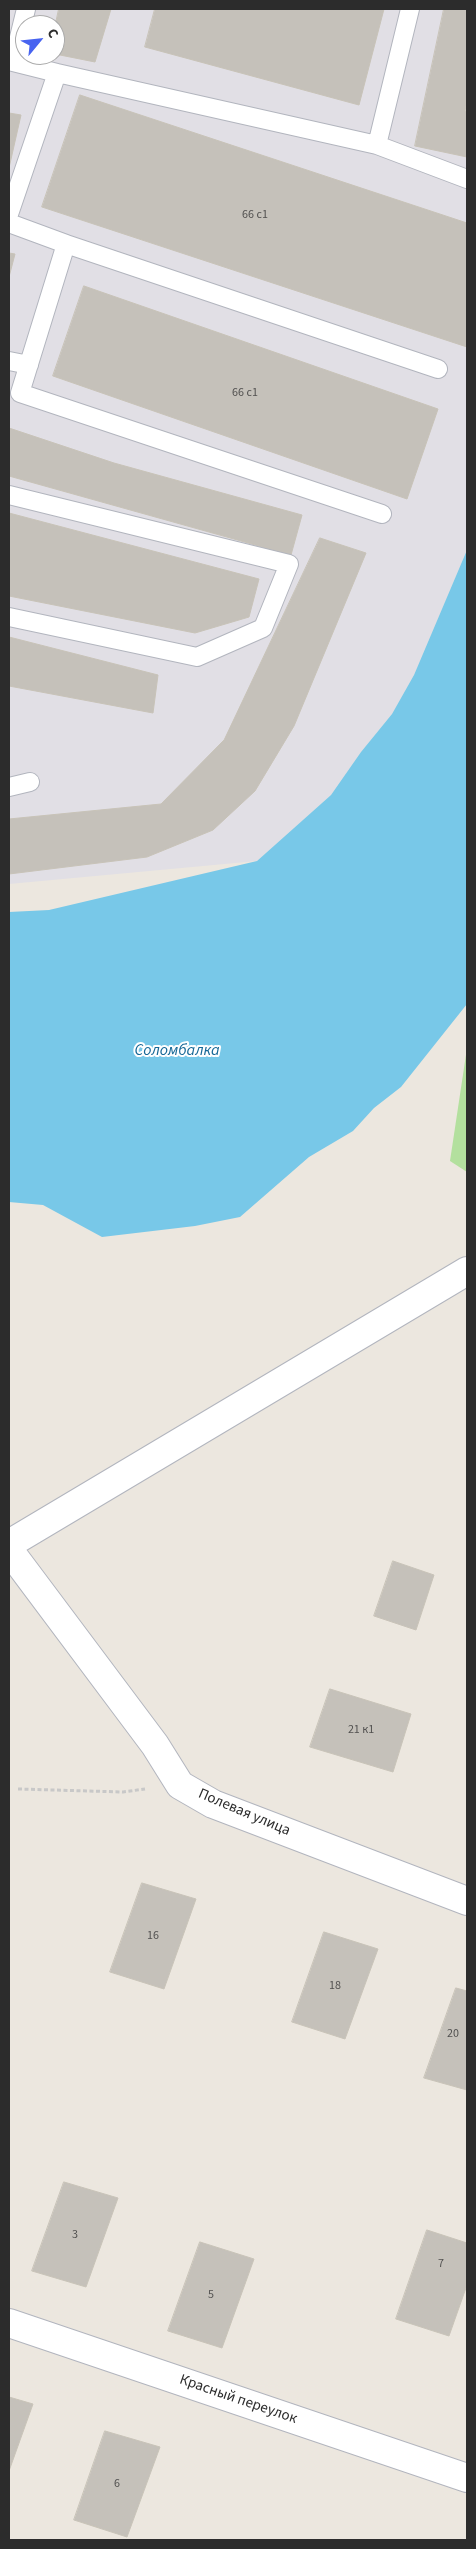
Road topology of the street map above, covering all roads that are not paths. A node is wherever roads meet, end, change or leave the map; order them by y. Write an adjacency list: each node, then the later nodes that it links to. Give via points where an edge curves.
1 (26, 9): 3 (lane)
2 (410, 9): 5 (lane)
3 (11, 62): 4 (lane)
4 (57, 73): 5 (lane); 7 (lane)
5 (378, 145): 6 (lane)
6 (467, 179)
7 (9, 214)
8 (9, 223): 9 (lane)
9 (66, 244): 11 (lane); 12 (lane)
10 (9, 361): 11 (lane)
11 (29, 365): 14 (lane, via 20,394)
12 (438, 369)
13 (9, 495): 15 (lane, via 289,564 263,628 197,657)
14 (382, 514)
15 (9, 617)
16 (30, 782): 17 (lane)
17 (9, 786)
18 (467, 1271): 19 (street)
19 (9, 1544)
20 (9, 1550): 21 (street, Полевая улица, via 155,1744 180,1784 212,1804)
21 (467, 1901)
22 (9, 2322): 23 (street, Красный переулок)
23 (467, 2478)

